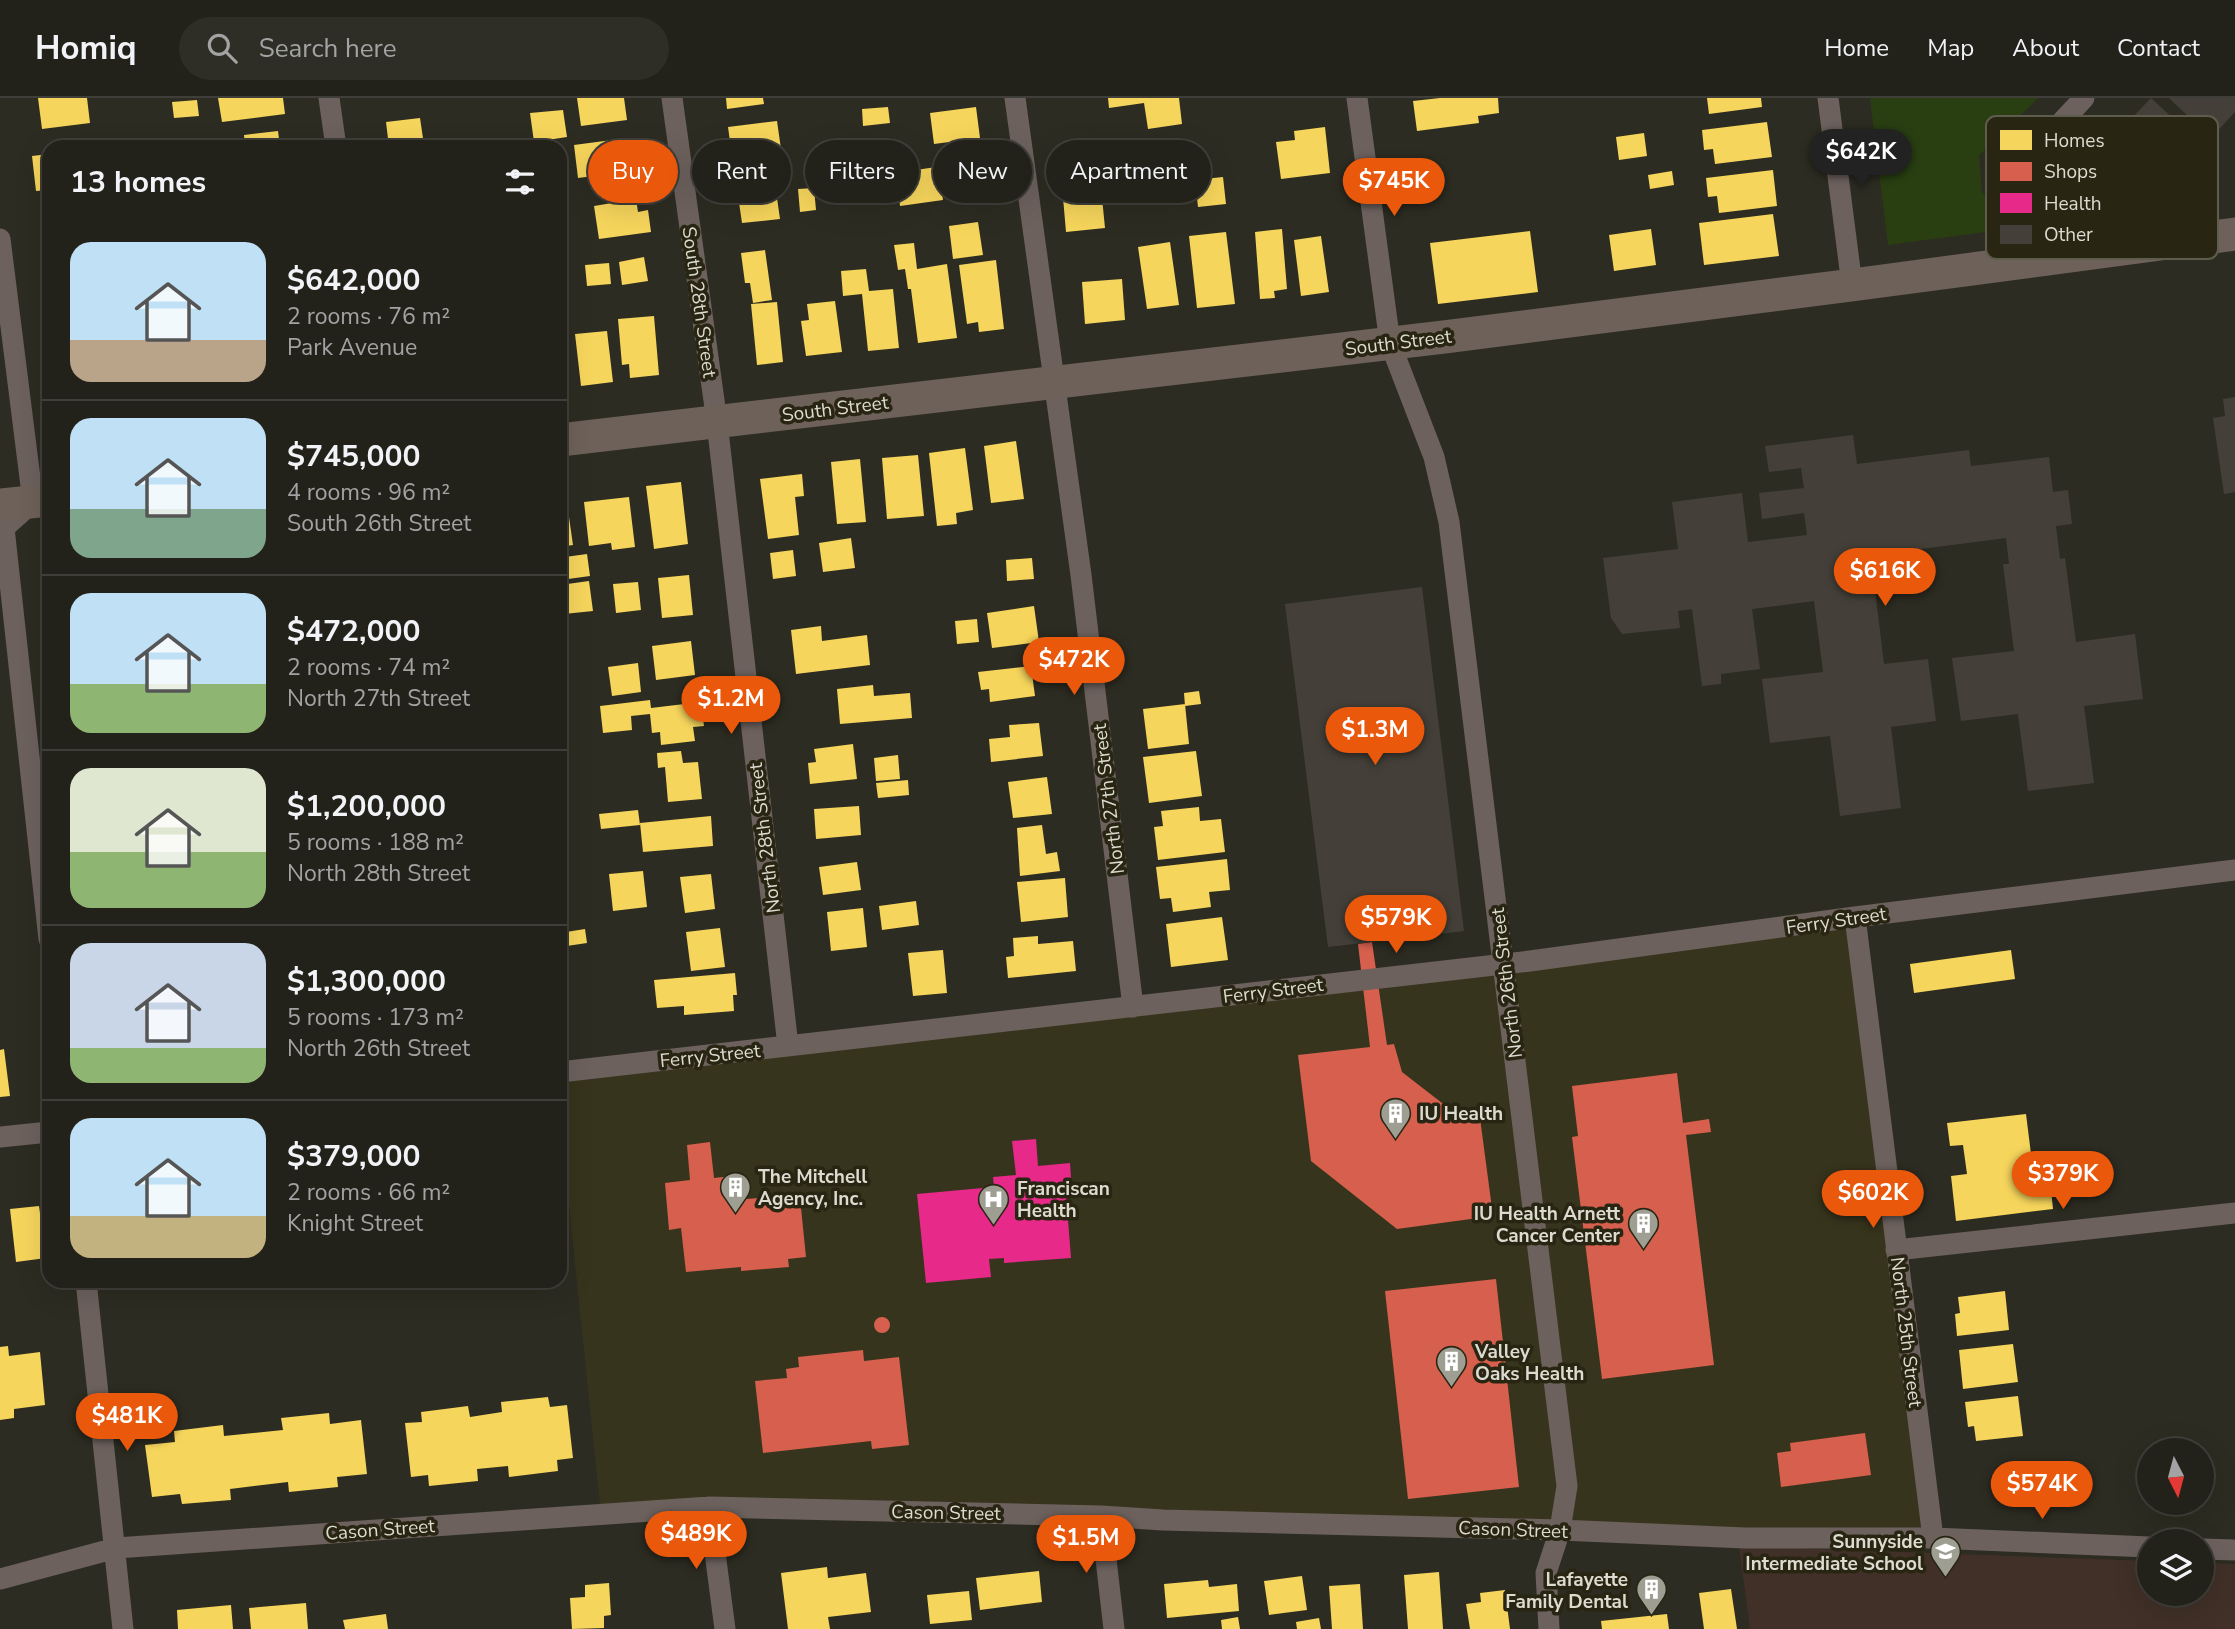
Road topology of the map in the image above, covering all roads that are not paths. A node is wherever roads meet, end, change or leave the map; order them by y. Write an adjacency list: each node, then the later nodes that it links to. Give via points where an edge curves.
1 (330, 98): 8 (street)
2 (672, 98): 14 (street, South 28th Street)
3 (1015, 98): 13 (street, North 27th Street)
4 (1357, 98): 12 (street, North 26th Street)
5 (1828, 98): 11 (street)
6 (2084, 98): 7 (street)
7 (2067, 116)
8 (335, 140)
9 (0, 239): 16 (street)
10 (2047, 259): 11 (main road, South Street)
11 (1852, 285): 12 (main road, South Street)
12 (1390, 343): 13 (main road, South Street); 21 (street, North 26th Street, via 1434,457 1449,522)
13 (1054, 383): 14 (main road, South Street); 22 (street, North 27th Street)
14 (717, 422): 15 (main road, South Street); 23 (street, North 28th Street)
15 (567, 439)
16 (41, 501): 17 (main road); 19 (street, via 4,528)
17 (0, 505)
18 (2235, 870): 20 (street, Ferry Street)
19 (42, 875)
20 (1855, 917): 21 (street, Ferry Street); 28 (street, North 25th Street)
21 (1504, 964): 22 (street, Ferry Street); 32 (street, North 26th Street, via 1567,1486)
22 (1133, 1007): 23 (street, Ferry Street)
23 (788, 1046): 24 (street, Ferry Street)
24 (567, 1071)
25 (42, 1133): 26 (street)
26 (0, 1138)
27 (2235, 1213): 28 (street)
28 (1896, 1250): 33 (street, North 25th Street)
29 (87, 1288): 35 (street)
30 (709, 1507): 31 (street, Cason Street); 35 (street, Cason Street); 40 (street)
31 (1101, 1516): 32 (street, Cason Street); 41 (street)
32 (1560, 1530): 33 (street, Cason Street, via 1745,1538); 42 (street, North 26th Street, via 1546,1573)
33 (1933, 1538): 34 (street, Cason Street)
34 (2137, 1546)
35 (116, 1548): 38 (street, Cason Street); 39 (street)
36 (2214, 1549): 37 (street)
37 (2235, 1550)
38 (0, 1579)
39 (123, 1629)
40 (725, 1629)
41 (1114, 1629)
42 (1549, 1629)

